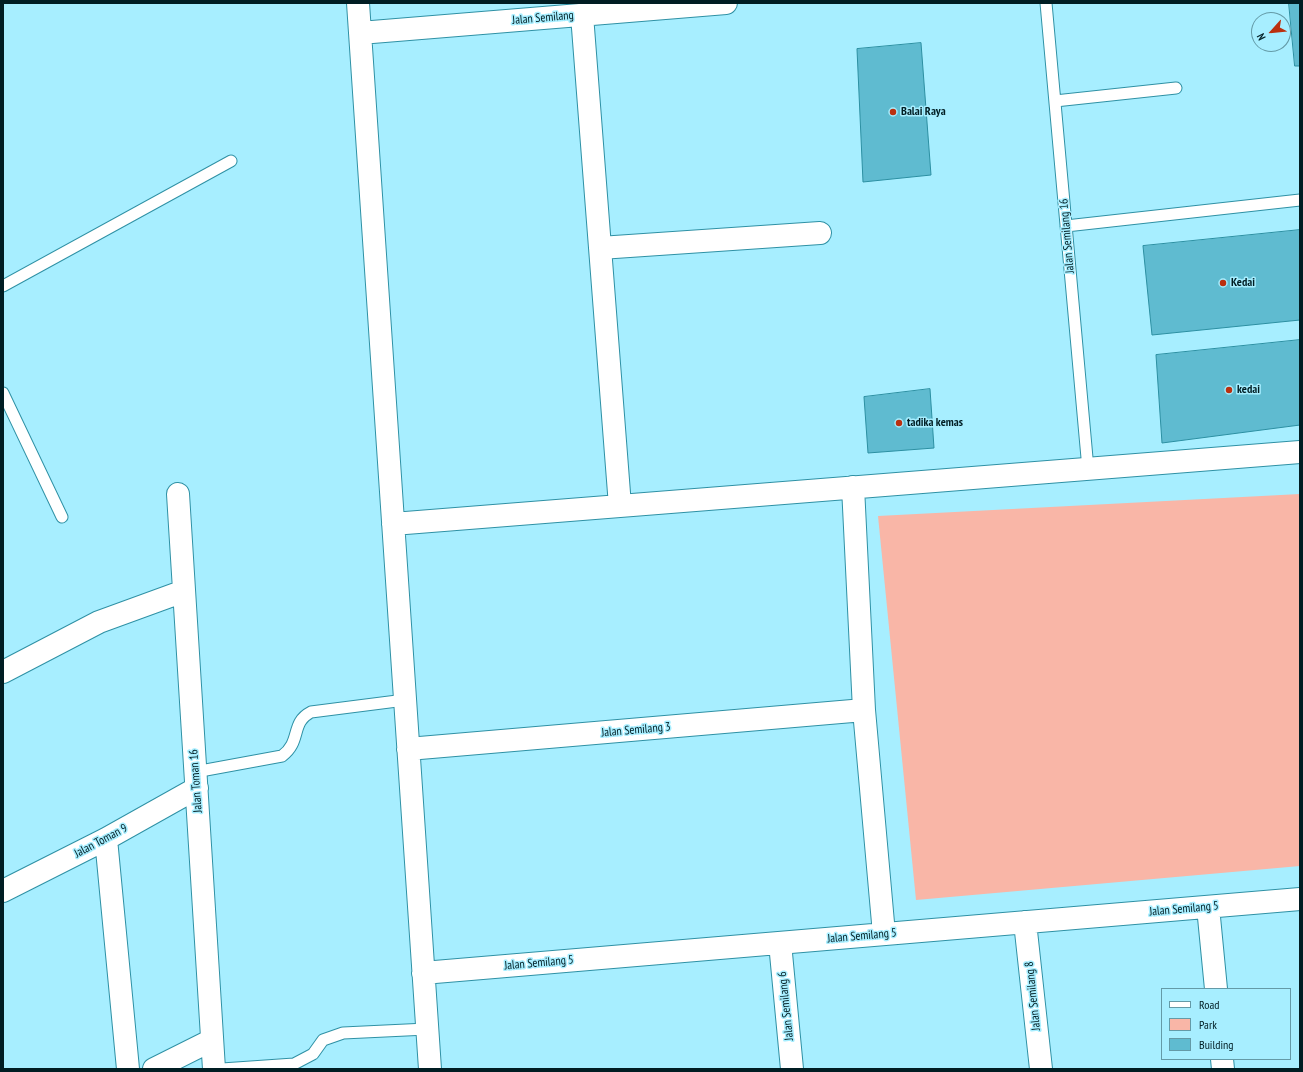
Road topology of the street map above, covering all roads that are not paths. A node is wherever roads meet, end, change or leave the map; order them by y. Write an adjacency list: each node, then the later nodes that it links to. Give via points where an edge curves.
1 (358, 3): 5 (street)
2 (726, 3): 4 (street, Jalan Semilang)
3 (1046, 3): 7 (lane, Jalan Semilang 16)
4 (582, 15): 5 (street, Jalan Semilang); 12 (street)
5 (360, 32): 21 (street)
6 (1176, 88): 7 (lane)
7 (1055, 101): 10 (lane, Jalan Semilang 16)
8 (230, 162): 13 (lane)
9 (1300, 200): 10 (lane)
10 (1066, 226): 16 (lane, Jalan Semilang 16)
11 (820, 233): 12 (street)
12 (600, 248): 19 (street)
13 (3, 286)
14 (3, 392): 20 (lane)
15 (1300, 452): 16 (street)
16 (1088, 469): 17 (street)
17 (853, 487): 19 (street); 25 (street)
18 (178, 494): 22 (street, Jalan Toman 16)
19 (620, 506): 21 (street)
20 (62, 517)
21 (393, 524): 24 (street)
22 (184, 591): 23 (street, via 99,622); 27 (street, Jalan Toman 16)
23 (3, 672)
24 (405, 700): 26 (street); 27 (lane, via 311,712 299,720 294,743 282,756)
25 (864, 710): 26 (street, Jalan Semilang 3); 33 (street)
26 (408, 749): 35 (street)
27 (196, 780): 28 (street, Jalan Toman 9); 38 (street, Jalan Toman 16)
28 (106, 839): 29 (street, Jalan Toman 9); 39 (street)
29 (3, 891)
30 (1300, 899): 31 (street, Jalan Semilang 5)
31 (1208, 907): 32 (street, Jalan Semilang 5); 36 (street)
32 (1025, 922): 33 (street, Jalan Semilang 5); 45 (street, Jalan Semilang 8)
33 (884, 934): 34 (street, Jalan Semilang 5)
34 (780, 943): 35 (street, Jalan Semilang 5); 44 (street, Jalan Semilang 6)
35 (423, 973): 37 (street)
36 (1216, 988)
37 (427, 1029): 42 (lane, via 343,1034 323,1040 313,1054 294,1064); 43 (street)
38 (212, 1040): 40 (street); 41 (street, Jalan Toman 16)
39 (128, 1069)
40 (154, 1069)
41 (214, 1069)
42 (222, 1069)
43 (430, 1069)
44 (792, 1069)
45 (1041, 1069)

